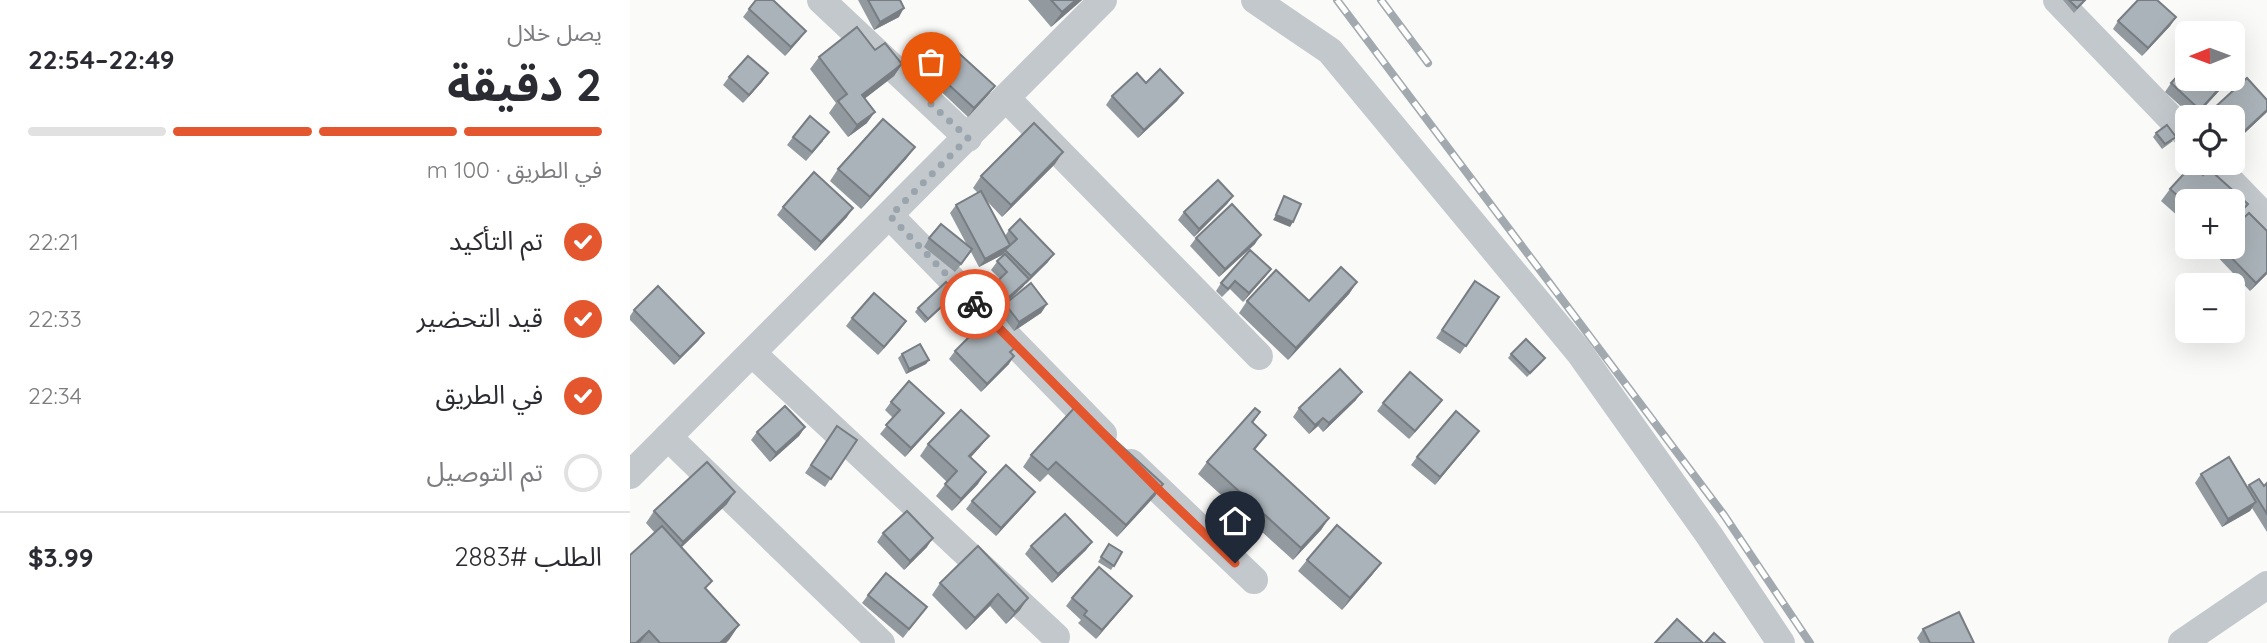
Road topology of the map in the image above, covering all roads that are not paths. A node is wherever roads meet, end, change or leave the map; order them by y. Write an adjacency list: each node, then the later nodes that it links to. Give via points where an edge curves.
1 (821, 0): 7 (street)
2 (1103, 0): 5 (street)
3 (1255, 0): 19 (street, via 1330,51 1579,352)
4 (2057, 0): 6 (street)
5 (1007, 99): 7 (street); 12 (street)
6 (2175, 123)
7 (968, 138): 9 (street)
8 (2225, 175): 10 (street)
9 (890, 216): 11 (street); 15 (street, via 1111,443)
10 (2267, 219)
11 (752, 354): 13 (street); 17 (street)
12 (1259, 356)
13 (668, 437): 14 (street); 18 (street)
14 (630, 475)
15 (1254, 580)
16 (2267, 585): 20 (street)
17 (1056, 637)
18 (881, 643)
19 (1781, 643)
20 (2182, 643)

